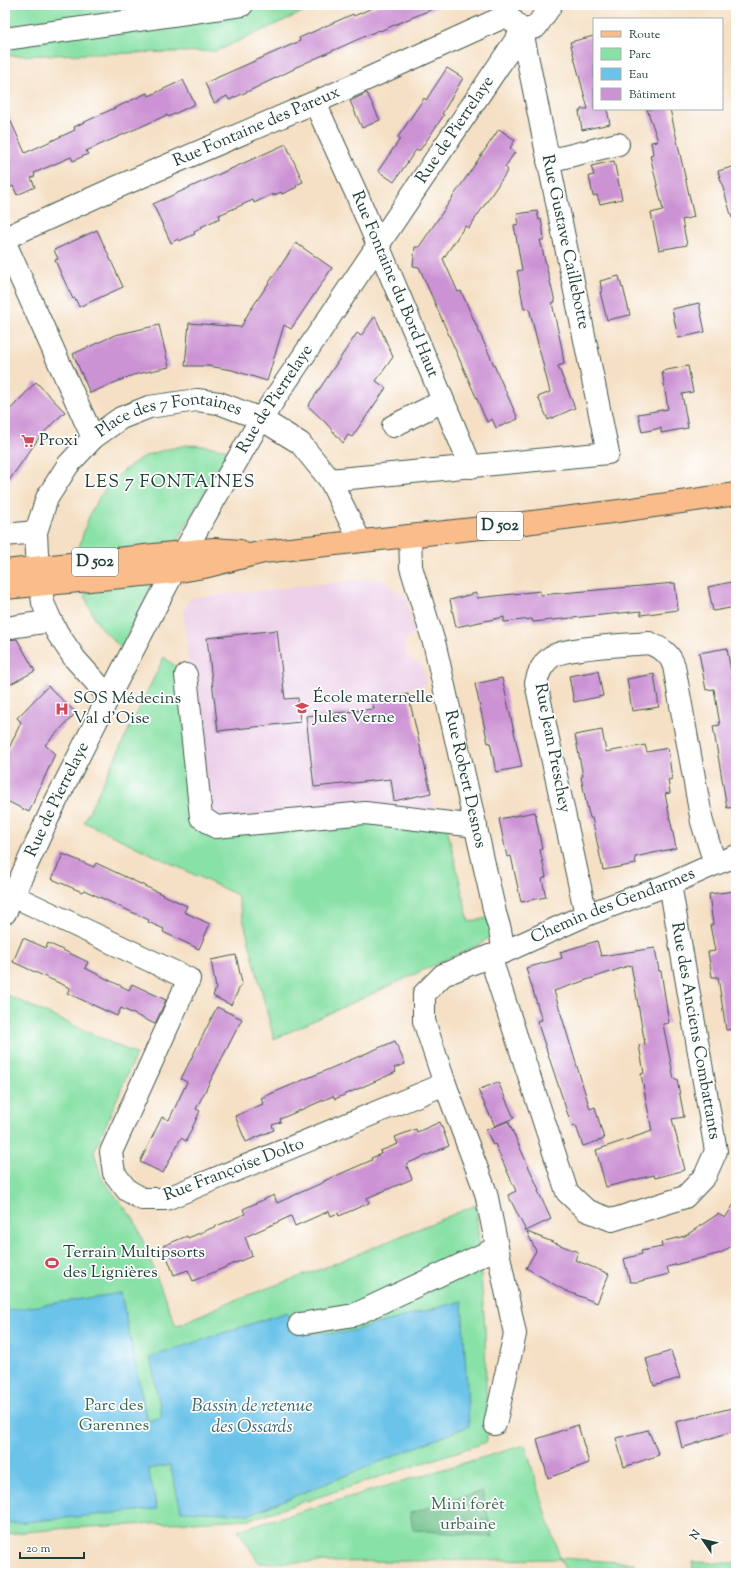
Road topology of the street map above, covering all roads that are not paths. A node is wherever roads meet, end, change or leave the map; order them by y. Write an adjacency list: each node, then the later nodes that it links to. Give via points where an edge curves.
1 (242, 5): 4 (street)
2 (551, 5): 3 (street, Rue de Pierrelaye, via 536,27)
3 (512, 17): 5 (street, Rue Fontaine des Pareux); 7 (street, Rue Gustave Caillebotte); 10 (street, Rue de Pierrelaye)
4 (5, 39)
5 (315, 103): 8 (street, Rue Fontaine des Pareux); 10 (street, Rue Fontaine du Bord Haut)
6 (618, 144): 7 (street)
7 (548, 161): 15 (street, Rue Gustave Caillebotte, via 608,452)
8 (5, 238)
9 (5, 243): 14 (street)
10 (377, 246): 11 (street, Rue Fontaine du Bord Haut); 12 (street, Rue de Pierrelaye)
11 (443, 401): 13 (street); 15 (street, Rue Fontaine du Bord Haut)
12 (261, 418): 14 (street, Place des 7 Fontaines, via 219,403 196,400 149,407 121,418); 16 (street, Place des 7 Fontaines, via 300,442); 22 (street, Rue de Pierrelaye)
13 (392, 426)
14 (93, 438): 18 (street, Place des 7 Fontaines, via 68,465 55,484 47,498)
15 (471, 467): 16 (street)
16 (330, 480): 21 (street, Place des 7 Fontaines)
17 (736, 494): 20 (main road, D 502)
18 (36, 532): 19 (street); 26 (street, Place des 7 Fontaines)
19 (5, 536)
20 (410, 536): 21 (main road, D 502); 32 (street, Rue Robert Desnos, via 411,567 435,646)
21 (360, 541): 23 (main road, D 502)
22 (184, 552): 23 (main road, D 502, via 214,549); 25 (street, Rue de Pierrelaye); 26 (main road, D 502)
23 (263, 552): 25 (main road, D 502)
24 (5, 571): 26 (main road, D 502)
25 (174, 572): 26 (main road, D 502); 31 (street, Rue de Pierrelaye)
26 (39, 576): 27 (main road, D 502); 28 (street, Place des 7 Fontaines, via 43,603)
27 (5, 588)
28 (52, 621): 29 (street); 31 (street, Place des 7 Fontaines, via 75,659 101,688)
29 (5, 628)
30 (186, 675): 32 (street, via 201,817 216,827 365,813)
31 (110, 694): 36 (street, Rue de Pierrelaye)
32 (476, 826): 38 (street, Rue Robert Desnos, via 500,930)
33 (736, 856): 34 (street, Chemin des Gendarmes)
34 (715, 864): 35 (street, Chemin des Gendarmes); 37 (street, Rue Jean Preschey, via 702,822 671,657 649,643 566,651 552,657 545,664 538,674 536,683)
35 (670, 884): 37 (street, Chemin des Gendarmes); 38 (street, Rue des Anciens Combattants, via 716,1151 705,1176 685,1197 612,1220 586,1210 567,1192)
36 (7, 900): 39 (street, Rue Françoise Dolto, via 189,979 111,1152 114,1173 128,1190 142,1199 166,1199)
37 (586, 915): 38 (street, Chemin des Gendarmes)
38 (497, 954): 39 (street, via 443,975 424,994 424,1021)
39 (444, 1084): 40 (street, via 486,1194)
40 (497, 1248): 41 (street, via 354,1315); 42 (street, via 515,1334)
41 (300, 1324)
42 (495, 1424)

